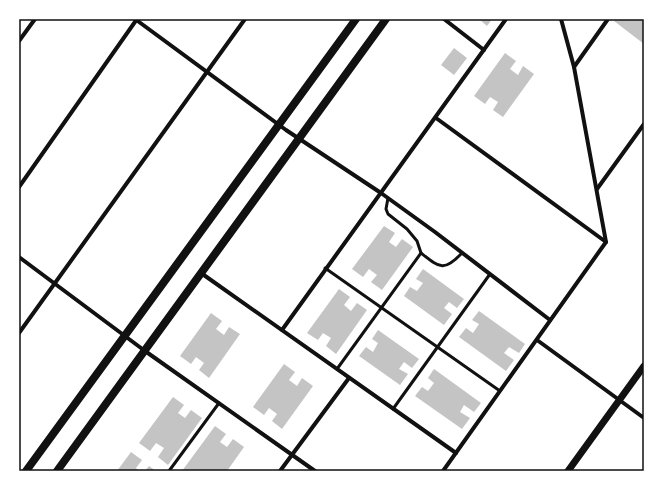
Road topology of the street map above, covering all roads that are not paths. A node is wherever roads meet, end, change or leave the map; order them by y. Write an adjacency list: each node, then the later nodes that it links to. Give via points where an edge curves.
1 (35, 19): 10 (street)
2 (136, 19): 13 (street); 18 (street)
3 (245, 19): 13 (street)
4 (356, 19): 16 (main road)
5 (386, 19): 17 (main road)
6 (444, 19): 11 (street)
7 (506, 19): 11 (street)
8 (561, 19): 12 (street)
9 (608, 19): 12 (street)
10 (19, 40)
11 (484, 50): 14 (street)
12 (574, 67): 19 (street)
13 (206, 71): 16 (street); 29 (street)
14 (436, 118): 20 (street); 22 (street)
15 (644, 124): 19 (street)
16 (279, 125): 17 (street); 34 (main road)
17 (299, 139): 20 (street); 27 (main road)
18 (19, 187)
19 (597, 189): 22 (street)
20 (381, 193): 21 (street); 26 (street)
21 (388, 198): 23 (lane, via 388,214 407,229 417,241); 24 (street)
22 (606, 242): 31 (street)
23 (421, 253): 24 (lane, via 435,264 443,266 451,265); 30 (lane)
24 (462, 253): 28 (street)
25 (19, 257): 29 (street)
26 (325, 268): 30 (lane); 32 (street)
27 (201, 273): 32 (street); 37 (main road)
28 (490, 274): 31 (street); 36 (lane)
29 (56, 283): 33 (street); 34 (street)
30 (380, 307): 36 (lane); 39 (lane)
31 (550, 320): 35 (street)
32 (282, 330): 39 (street)
33 (19, 333)
34 (125, 336): 37 (street); 48 (main road)
35 (537, 340): 41 (street); 42 (street)
36 (438, 347): 41 (lane); 44 (lane)
37 (145, 351): 43 (street); 49 (main road)
38 (644, 366): 42 (street)
39 (337, 369): 40 (street)
40 (349, 378): 44 (street); 47 (street)
41 (500, 391): 46 (street)
42 (620, 400): 45 (street); 54 (street)
43 (219, 403): 47 (street); 50 (lane)
44 (393, 409): 46 (street)
45 (644, 418)
46 (456, 453): 53 (street)
47 (292, 454): 51 (street); 52 (street)
48 (26, 471)
49 (57, 471)
50 (169, 471)
51 (280, 471)
52 (315, 471)
53 (443, 471)
54 (568, 471)

